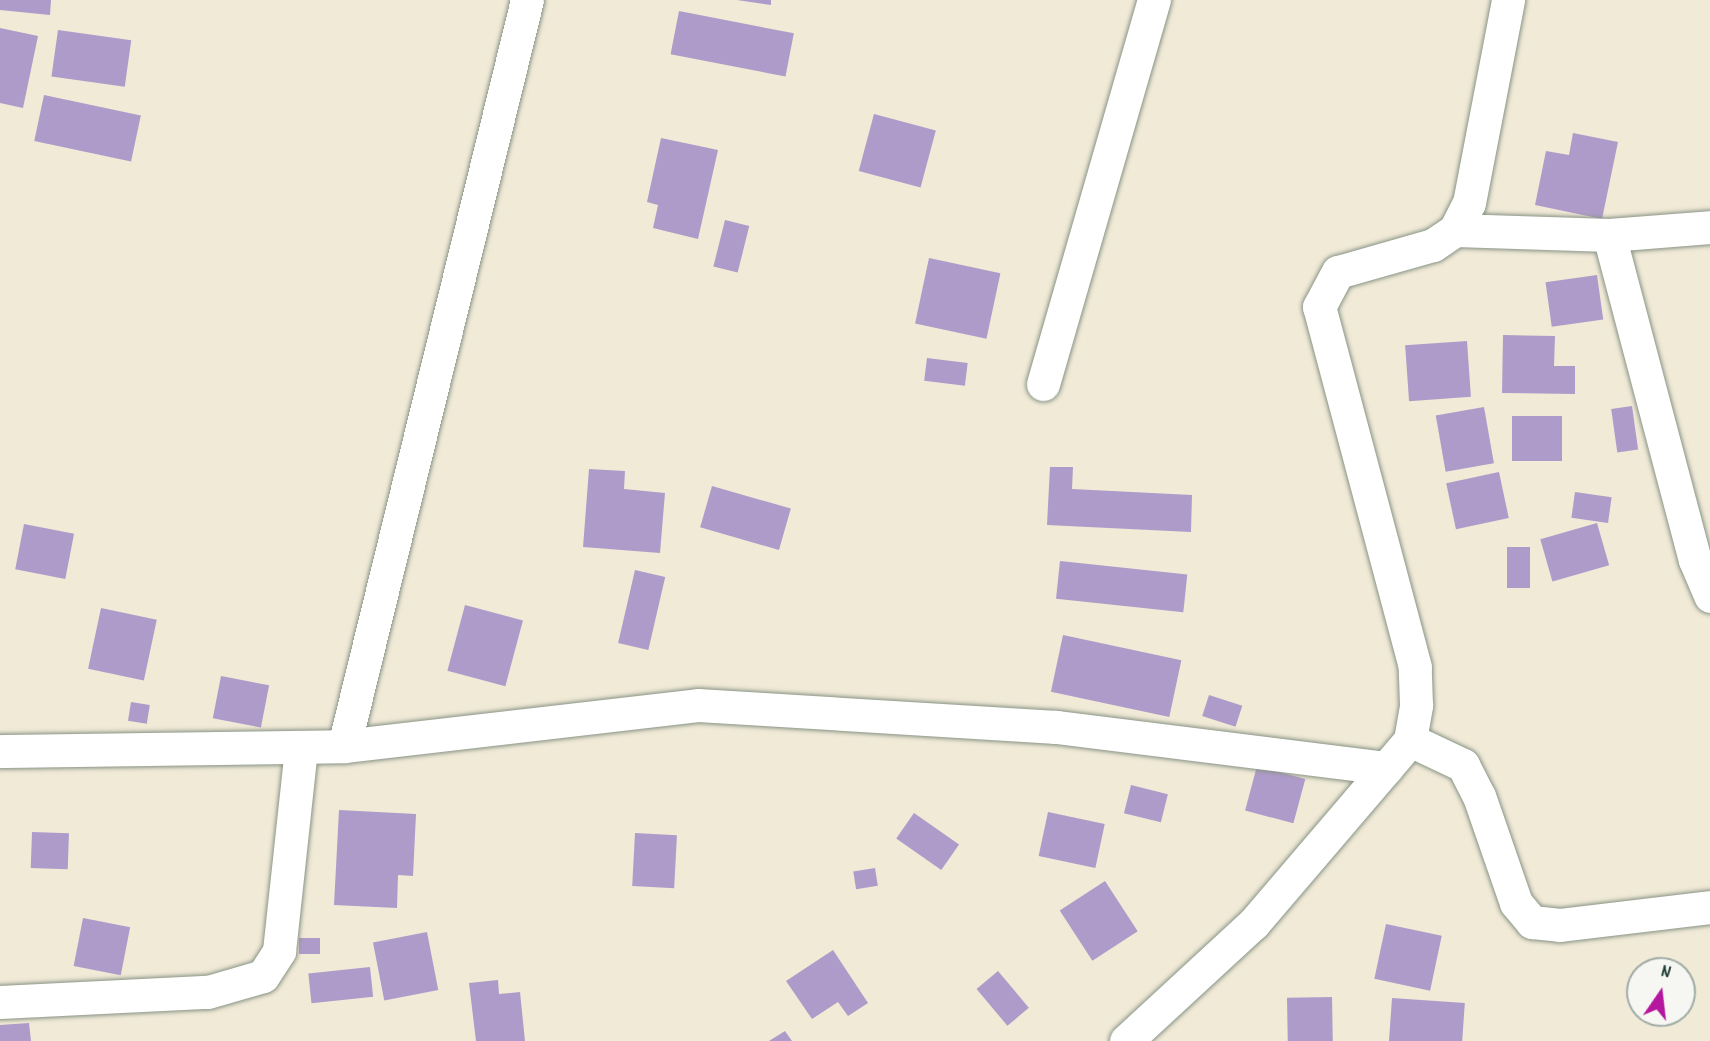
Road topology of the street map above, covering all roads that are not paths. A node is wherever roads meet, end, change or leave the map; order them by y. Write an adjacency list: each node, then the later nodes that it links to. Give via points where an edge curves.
1 (527, 0): 10 (street)
2 (1154, 0): 7 (street)
3 (1508, 0): 5 (street, via 1469,203)
4 (1710, 228): 6 (street)
5 (1455, 230): 6 (street); 9 (street, via 1433,245 1338,272 1319,307 1415,667 1416,705)
6 (1609, 235): 8 (street, via 1695,560)
7 (1043, 384)
8 (1710, 596)
9 (1410, 740): 13 (street); 14 (street, via 1463,765 1479,796 1516,903 1532,922 1560,925)
10 (344, 746): 11 (street); 13 (street, via 698,705 1056,727)
11 (301, 747): 12 (street); 15 (street, via 279,951 263,976 208,992)
12 (0, 751)
13 (1386, 768): 16 (street, via 1252,924)
14 (1710, 907)
15 (0, 1002)
16 (1126, 1041)

